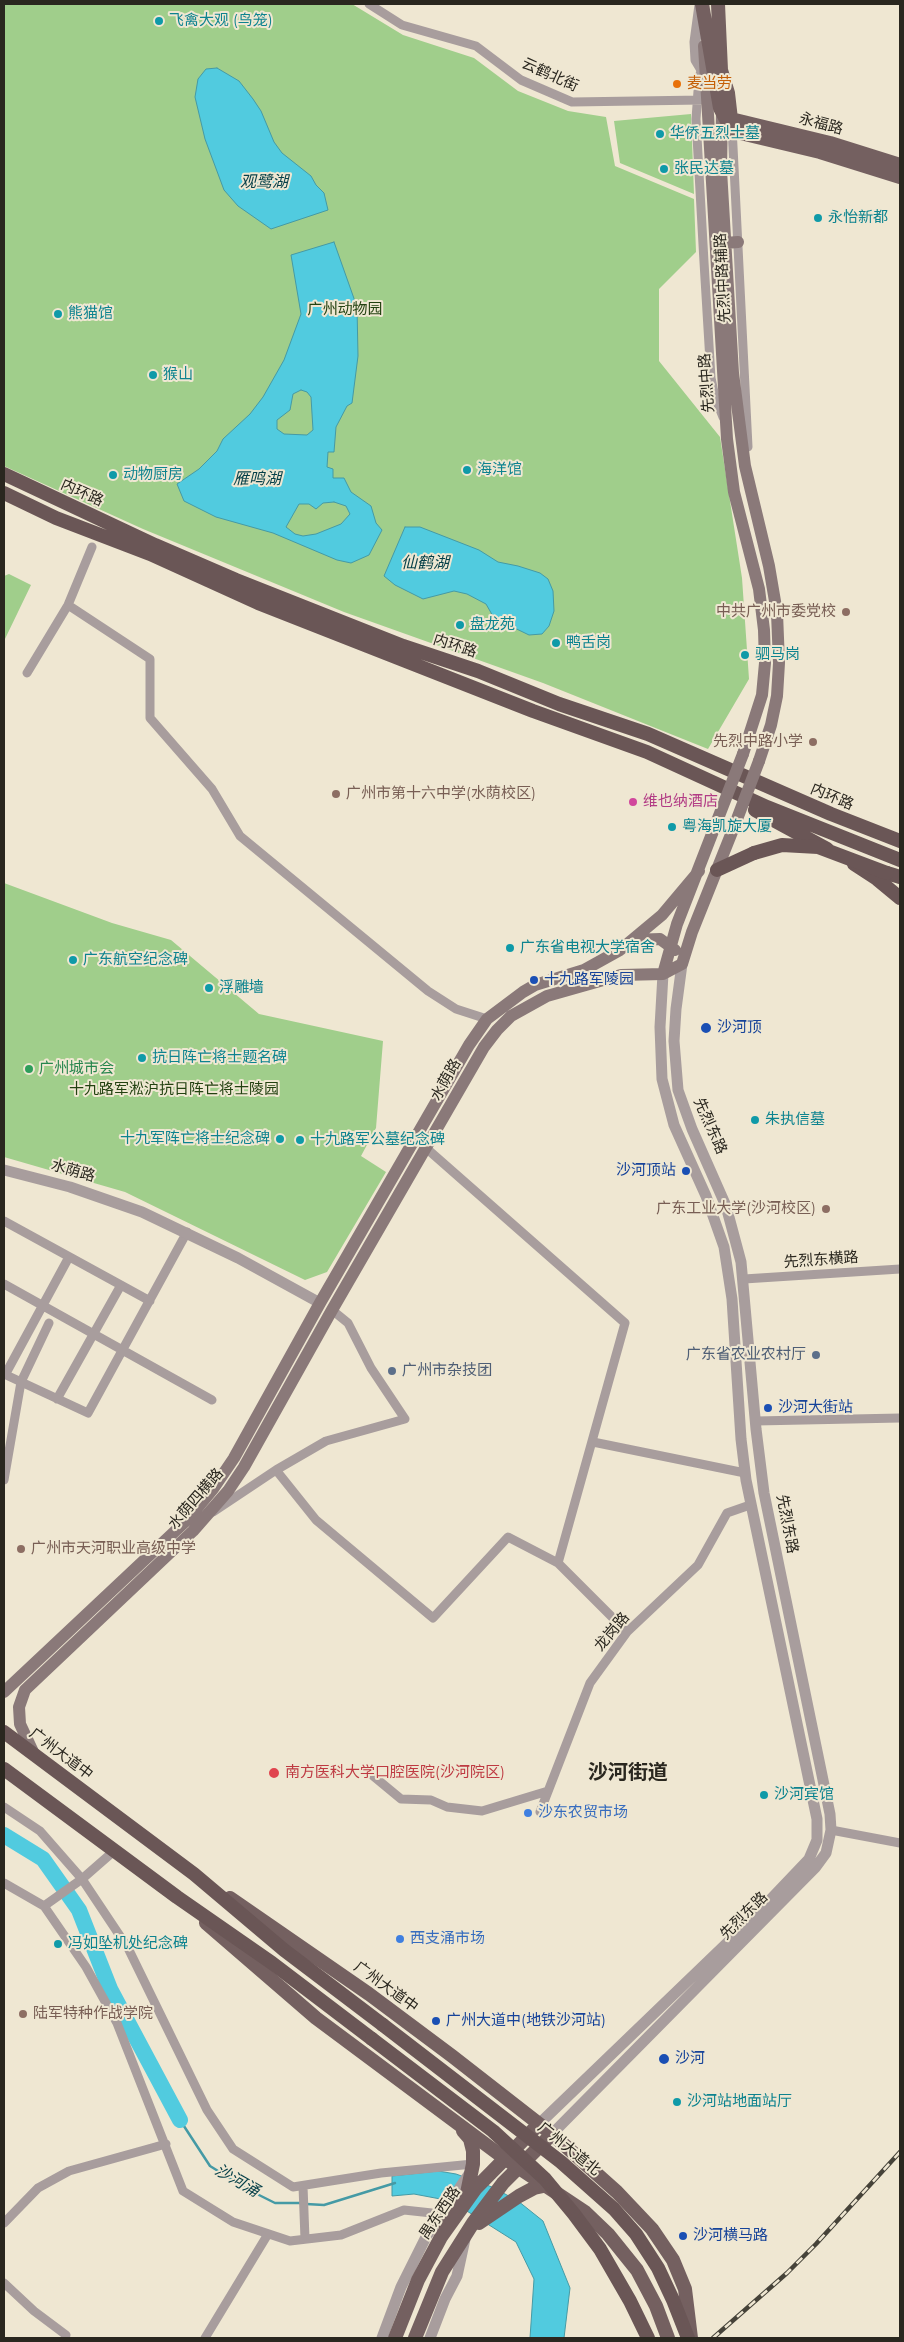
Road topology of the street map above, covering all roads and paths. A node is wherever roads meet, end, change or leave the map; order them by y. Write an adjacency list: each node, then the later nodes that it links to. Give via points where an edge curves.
1 (370, 4): 5 (street, 云鹤北街, via 402,25 476,46 521,80 572,102)
2 (701, 4): 4 (main road)
3 (718, 4): 4 (main road, 先烈中路)
4 (710, 69): 5 (main road, 先烈中路); 6 (main road)
5 (702, 100): 7 (main road, 先烈中路); 10 (street, 先烈中路辅路)
6 (726, 122): 7 (main road); 8 (main road, 永福路, via 830,143); 9 (main road, 永福路); 15 (main road, 先烈中路, via 721,170 731,243 733,374 748,487 772,577)
7 (709, 155): 10 (main road, 先烈中路)
8 (900, 164)
9 (900, 177)
10 (710, 261): 16 (main road, 先烈中路, via 734,492 759,589)
11 (4, 474): 20 (highway, 内环路, via 155,546 236,580 403,646 648,734)
12 (4, 493): 18 (highway, 内环路, via 258,603)
13 (92, 547): 14 (street)
14 (68, 606): 17 (street); 30 (street, via 150,659 150,718 212,789 240,836 428,991 456,1009)
15 (778, 622): 16 (main road); 22 (main road, 先烈东路, bridge, via 779,664 771,725)
16 (764, 624): 19 (main road, 先烈中路, bridge, via 762,695)
17 (27, 673)
18 (609, 739): 21 (highway, 内环路, via 667,760 824,831); 25 (highway, via 695,778 812,840 877,879)
19 (717, 821): 23 (main road, 先烈东路)
20 (900, 841)
21 (900, 860)
22 (717, 870): 24 (highway, bridge, via 754,852 782,845 818,847); 28 (main road, 先烈东路)
23 (699, 871): 26 (main road, 水荫路, via 667,909); 27 (main road, 先烈东路)
24 (900, 877)
25 (900, 898)
26 (632, 940): 27 (main road, via 655,938); 30 (main road, 水荫路, via 596,964 523,992)
27 (671, 946): 28 (main road); 29 (main road, 先烈东路)
28 (682, 964): 29 (main road, 水荫路); 37 (street, 先烈东路, via 674,1042 678,1090 732,1223)
29 (663, 974): 31 (main road, 水荫路, via 621,974 547,996 511,1016 484,1047); 55 (street, 先烈东路, via 662,1079 674,1125 706,1196 724,1248 732,1299)
30 (487, 1019): 41 (main road, 水荫路)
31 (426, 1148): 43 (main road, 水荫路); 56 (street, via 625,1323)
32 (4, 1170): 34 (street, 水荫路, via 99,1195)
33 (4, 1221): 35 (street)
34 (187, 1232): 40 (street); 41 (street, 水荫路)
35 (69, 1256): 39 (street); 42 (street)
36 (900, 1269): 37 (street, 先烈东横路)
37 (744, 1279): 52 (street, 先烈东路)
38 (4, 1284): 42 (street)
39 (121, 1285): 40 (street); 45 (street)
40 (150, 1301): 46 (street)
41 (320, 1302): 43 (main road, 水荫路); 64 (main road, 水荫四横路, via 234,1458 195,1512)
42 (42, 1306): 45 (street); 47 (street)
43 (332, 1310): 57 (street, via 348,1323 371,1368 405,1419 326,1441); 61 (main road, 水荫四横路, via 244,1467)
44 (49, 1323): 48 (street)
45 (93, 1334): 46 (street); 49 (street)
46 (124, 1349): 49 (street, via 88,1413); 50 (street)
47 (4, 1375): 48 (street)
48 (21, 1382): 49 (street); 53 (street)
49 (57, 1399)
50 (212, 1400)
51 (900, 1418): 52 (street)
52 (756, 1421): 54 (street, 先烈东路)
53 (8, 1427): 59 (street)
54 (757, 1437): 55 (street); 72 (street, 先烈东路, via 764,1493)
55 (741, 1439): 58 (street, 先烈东路)
56 (593, 1442): 58 (street); 62 (street)
57 (276, 1470): 61 (street); 62 (street, via 316,1520 433,1618 508,1537)
58 (745, 1473): 60 (street, 先烈东路)
59 (4, 1480)
60 (750, 1505): 63 (street, 龙岗路, via 727,1513 698,1564); 80 (street, 先烈东路, via 818,1834 809,1859)
61 (208, 1515): 66 (main road, 水荫四横路, via 25,1690 19,1706 20,1724)
62 (558, 1563): 63 (street)
63 (627, 1632): 69 (street, 龙岗路, via 590,1683)
64 (4, 1692)
65 (4, 1732): 66 (highway, 广州大道中)
66 (34, 1754): 75 (highway, 广州大道中)
67 (4, 1769): 74 (highway)
68 (372, 1776): 69 (street, via 401,1798 431,1800 447,1807 482,1811)
69 (548, 1791): 71 (street, 龙岗路)
70 (4, 1807): 76 (street, via 40,1831)
71 (540, 1812)
72 (831, 1830): 73 (street); 80 (street, 先烈东路, via 826,1853 815,1868)
73 (900, 1843)
74 (114, 1851): 76 (street); 78 (highway)
75 (194, 1874): 81 (highway, 广州大道中, via 284,1950); 83 (main road, 广州大道中, via 369,1994)
76 (82, 1879): 79 (street); 90 (street, via 128,1948 206,2110 233,2149 293,2187)
77 (4, 1883): 79 (street)
78 (177, 1897): 82 (main road, via 297,2002); 105 (highway, bridge, via 272,1963 493,2131 545,2179 600,2249)
79 (44, 1906): 85 (street, via 86,1967 117,2023)
80 (720, 1956): 83 (street, 先烈东路); 84 (street, 先烈东路)
81 (383, 2025): 107 (highway, 广州大道北, bridge, via 573,2171 614,2208 658,2268)
82 (458, 2124): 86 (main road); 87 (main road, via 470,2139)
83 (539, 2124): 84 (main road, 广州大道中); 86 (main road, 禺东西路)
84 (552, 2134): 88 (main road); 107 (main road, 广州大道北, via 617,2192 663,2244 685,2289)
85 (166, 2144): 94 (street, via 69,2171 38,2188); 96 (street, via 183,2191 233,2222)
86 (504, 2158): 88 (main road); 91 (main road, 禺东西路)
87 (474, 2164): 90 (street, via 381,2173); 91 (main road)
88 (519, 2167): 89 (main road); 92 (main road)
89 (548, 2186): 92 (main road, via 534,2188); 106 (main road, via 585,2212 629,2258 652,2298)
90 (303, 2188): 97 (street)
91 (463, 2199): 92 (main road); 93 (main road); 102 (main road, 禺东西路, via 426,2266)
92 (486, 2212): 95 (main road)
93 (439, 2217): 97 (street, via 404,2210 341,2235); 101 (street, via 404,2279)
94 (4, 2223)
95 (468, 2232): 103 (main road, via 433,2291); 104 (street, via 457,2276)
96 (268, 2234): 97 (street, via 290,2241); 100 (street)
97 (305, 2239)
98 (4, 2283): 99 (street)
99 (66, 2335)
100 (205, 2338)
101 (382, 2338)
102 (395, 2338)
103 (415, 2338)
104 (430, 2338)
105 (648, 2338)
106 (668, 2338)
107 (689, 2338)

